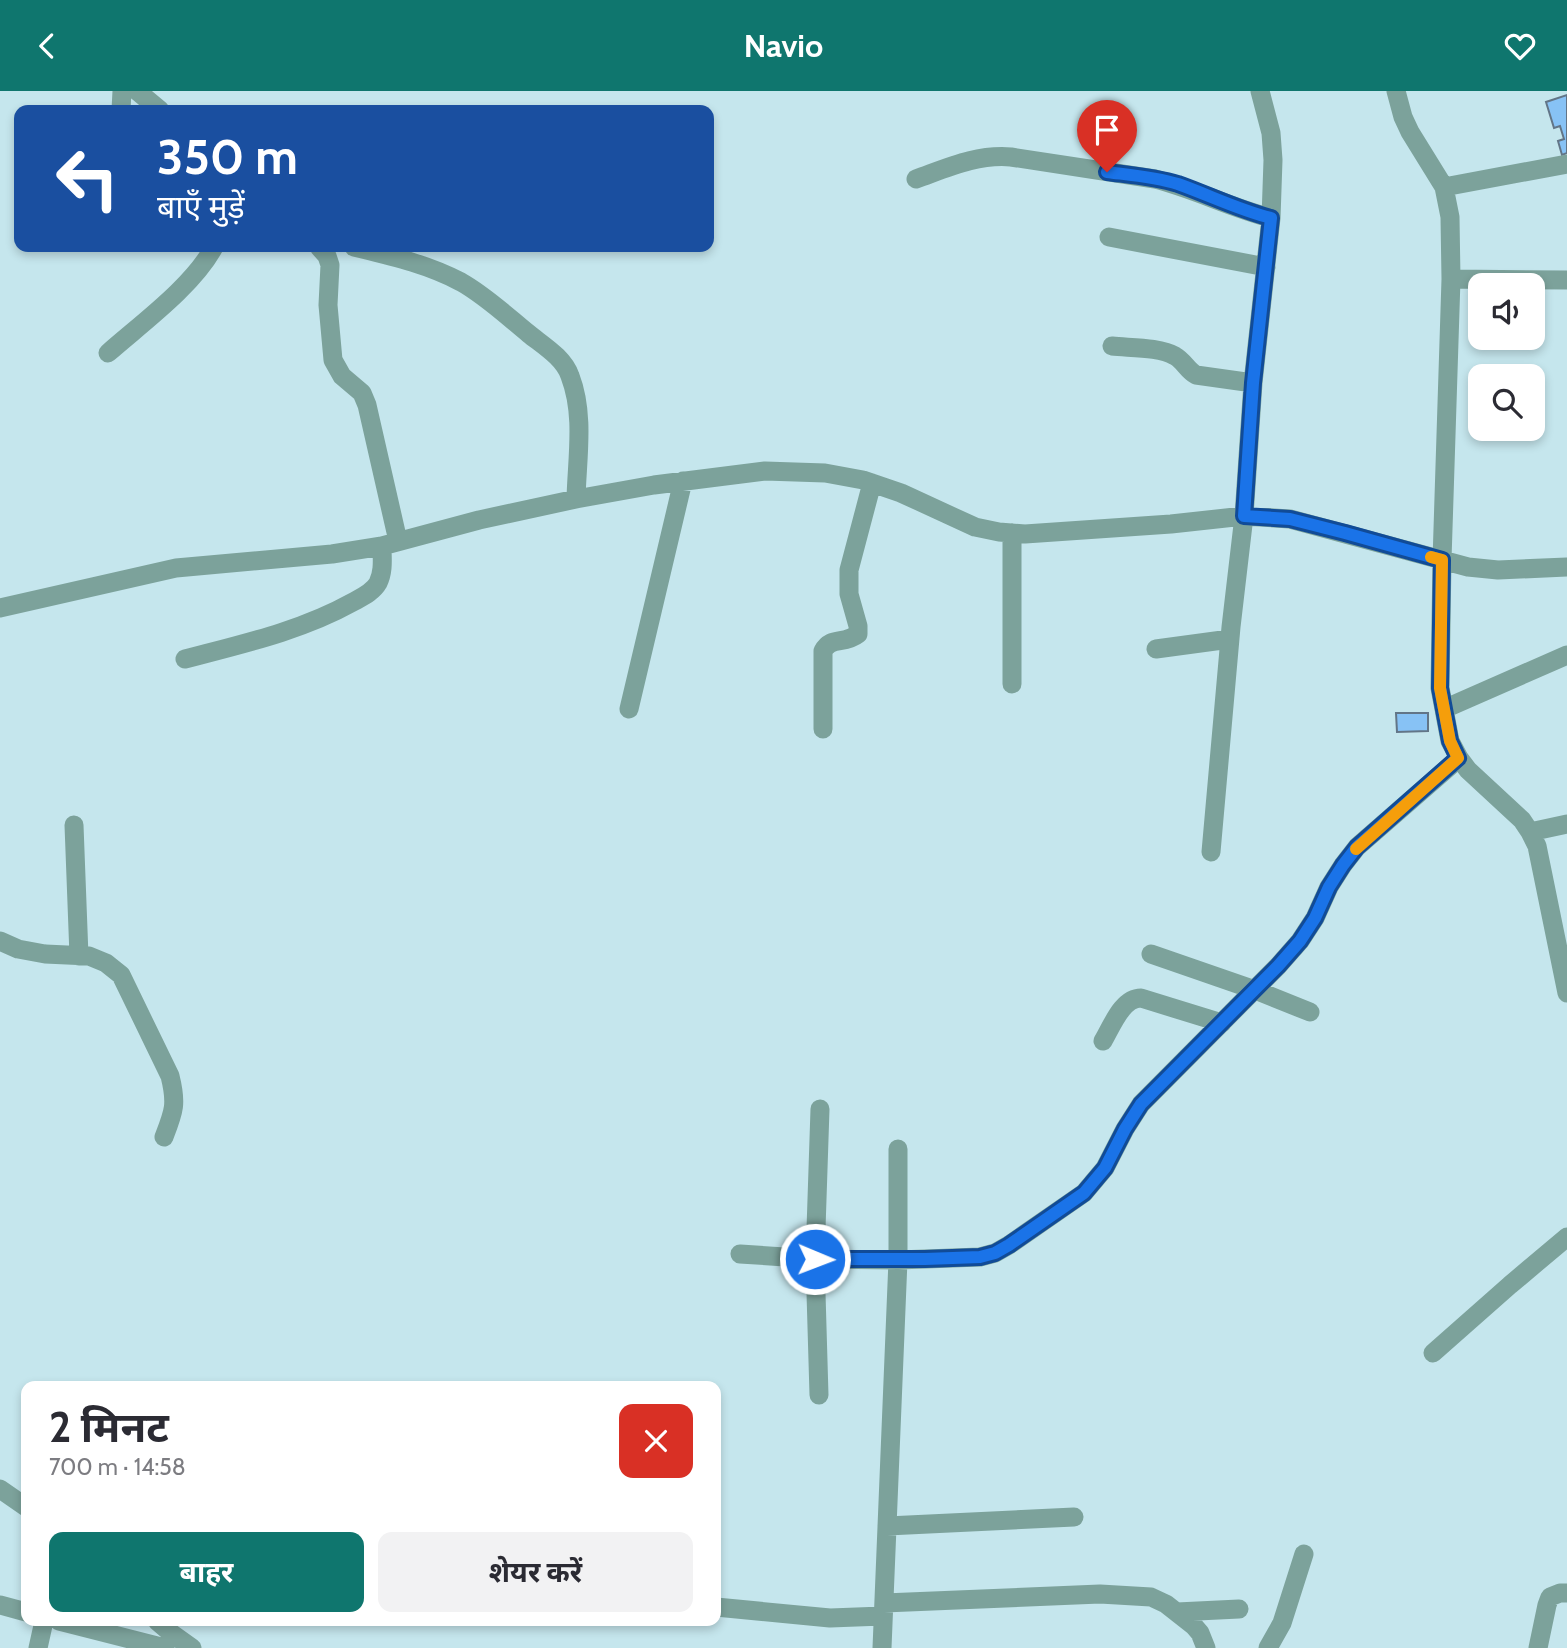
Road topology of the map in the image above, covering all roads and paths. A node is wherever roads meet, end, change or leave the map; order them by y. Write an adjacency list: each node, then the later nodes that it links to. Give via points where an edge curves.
1 (137, 91): 4 (street)
2 (1260, 91): 8 (street, via 1271,133)
3 (1396, 91): 7 (street, via 1407,125)
4 (154, 105)
5 (1567, 164): 7 (street)
6 (916, 179): 8 (street, via 980,157 1011,157 1177,184)
7 (1444, 187): 14 (street, via 1450,217)
8 (1271, 218): 13 (street)
9 (1109, 237): 13 (street)
10 (211, 252): 17 (street, via 185,285)
11 (323, 252): 24 (street, via 330,265 327,305 333,360 367,405)
12 (375, 252): 21 (street, via 463,284 560,359 569,372 579,411)
13 (1266, 267): 18 (street)
14 (1451, 279): 15 (street); 25 (street)
15 (1567, 280)
16 (1112, 346): 18 (street, via 1163,351 1196,375)
17 (108, 353)
18 (1253, 383): 22 (street)
19 (683, 481): 20 (street, via 765,471 825,473); 21 (street); 33 (street)
20 (872, 484): 23 (street, via 975,527); 35 (street, via 849,570 858,634 831,641 823,651)
21 (576, 499): 24 (street)
22 (1244, 516): 23 (street); 25 (street, via 1290,519); 28 (street)
23 (1012, 533): 32 (street)
24 (390, 543): 27 (street, via 331,554 176,568); 31 (street, via 377,585 368,594 286,631)
25 (1442, 560): 26 (street, via 1498,570); 34 (street, via 1440,688)
26 (1567, 567)
27 (0, 608)
28 (1230, 639): 29 (street); 40 (street)
29 (1156, 649)
30 (1567, 655): 34 (street)
31 (185, 659)
32 (1012, 684)
33 (629, 709)
34 (1444, 709): 36 (street)
35 (823, 729)
36 (1458, 758): 39 (street); 44 (street, via 1357,847 1300,941)
37 (74, 824): 43 (street)
38 (1567, 824): 39 (street)
39 (1530, 832): 45 (street)
40 (1211, 852)
41 (0, 941): 43 (street, via 18,949)
42 (1151, 954): 44 (street)
43 (79, 956): 50 (street, via 106,963 121,975 170,1076 174,1110)
44 (1255, 990): 46 (street); 47 (street)
45 (1567, 993)
46 (1310, 1011)
47 (1222, 1023): 48 (street, via 1134,998); 55 (street, via 1141,1104 1105,1168 1084,1193 995,1253)
48 (1103, 1041)
49 (820, 1109): 54 (street)
50 (164, 1137)
51 (898, 1149): 55 (street)
52 (1567, 1237): 56 (street)
53 (740, 1254): 54 (street)
54 (815, 1259): 55 (street); 57 (street)
55 (898, 1260): 61 (street)
56 (1433, 1353)
57 (819, 1395)
58 (0, 1489): 59 (street)
59 (21, 1504)
60 (1074, 1517): 61 (street)
61 (887, 1526): 66 (street)
62 (1304, 1554): 78 (street, via 1282,1623)
63 (1567, 1593): 79 (street, via 1550,1597)
64 (0, 1605): 68 (street)
65 (721, 1607): 66 (street, via 830,1618)
66 (883, 1609): 69 (street, via 1100,1594 1152,1597); 76 (street)
67 (1239, 1609): 69 (street)
68 (21, 1611)
69 (1177, 1612): 77 (street, via 1200,1633)
70 (43, 1626): 74 (street)
71 (77, 1626): 73 (street)
72 (163, 1626): 75 (street)
73 (153, 1647)
74 (38, 1648)
75 (192, 1648)
76 (881, 1648)
77 (1206, 1648)
78 (1268, 1648)
79 (1538, 1648)

